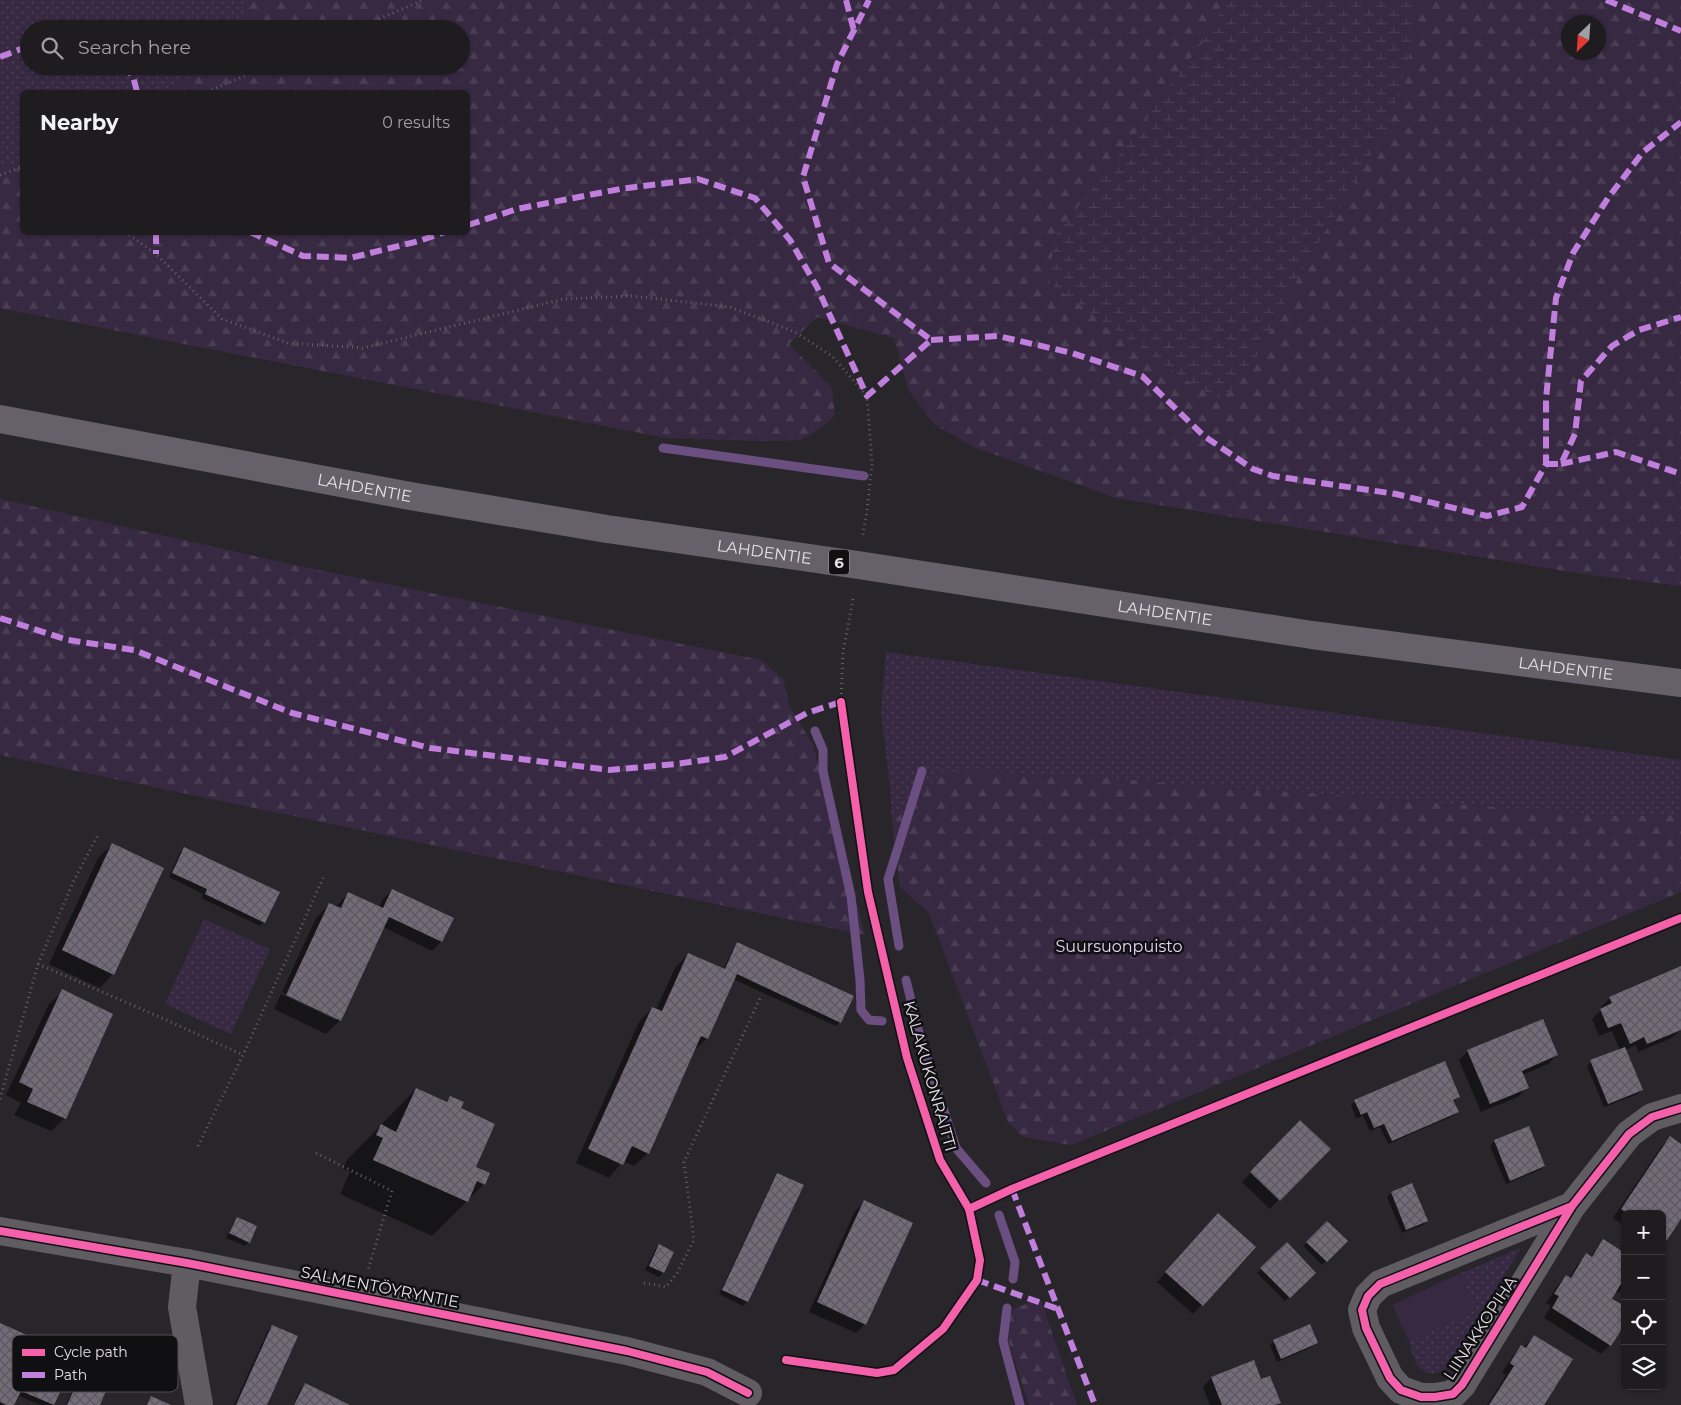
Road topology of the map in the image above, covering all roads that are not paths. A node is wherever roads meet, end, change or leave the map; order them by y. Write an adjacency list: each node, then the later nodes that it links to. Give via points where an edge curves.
1 (0, 418): 2 (highway, LAHDENTIE / 6, via 400,494 607,529 1312,635)
2 (1681, 683)
3 (1681, 1108): 4 (street, LIINAKKOPIHA, via 1652,1117 1629,1134)
4 (1572, 1206): 4 (street, LIINAKKOPIHA, via 1380,1284 1368,1296 1362,1310 1366,1328 1390,1378 1401,1390 1421,1397 1435,1397 1453,1394 1462,1385)
5 (0, 1231): 6 (street, SALMENTÖYRYNTIE)
6 (187, 1263): 7 (street, SALMENTÖYRYNTIE, via 627,1351 707,1372); 8 (street, via 182,1307)
7 (748, 1392)
8 (199, 1405)

